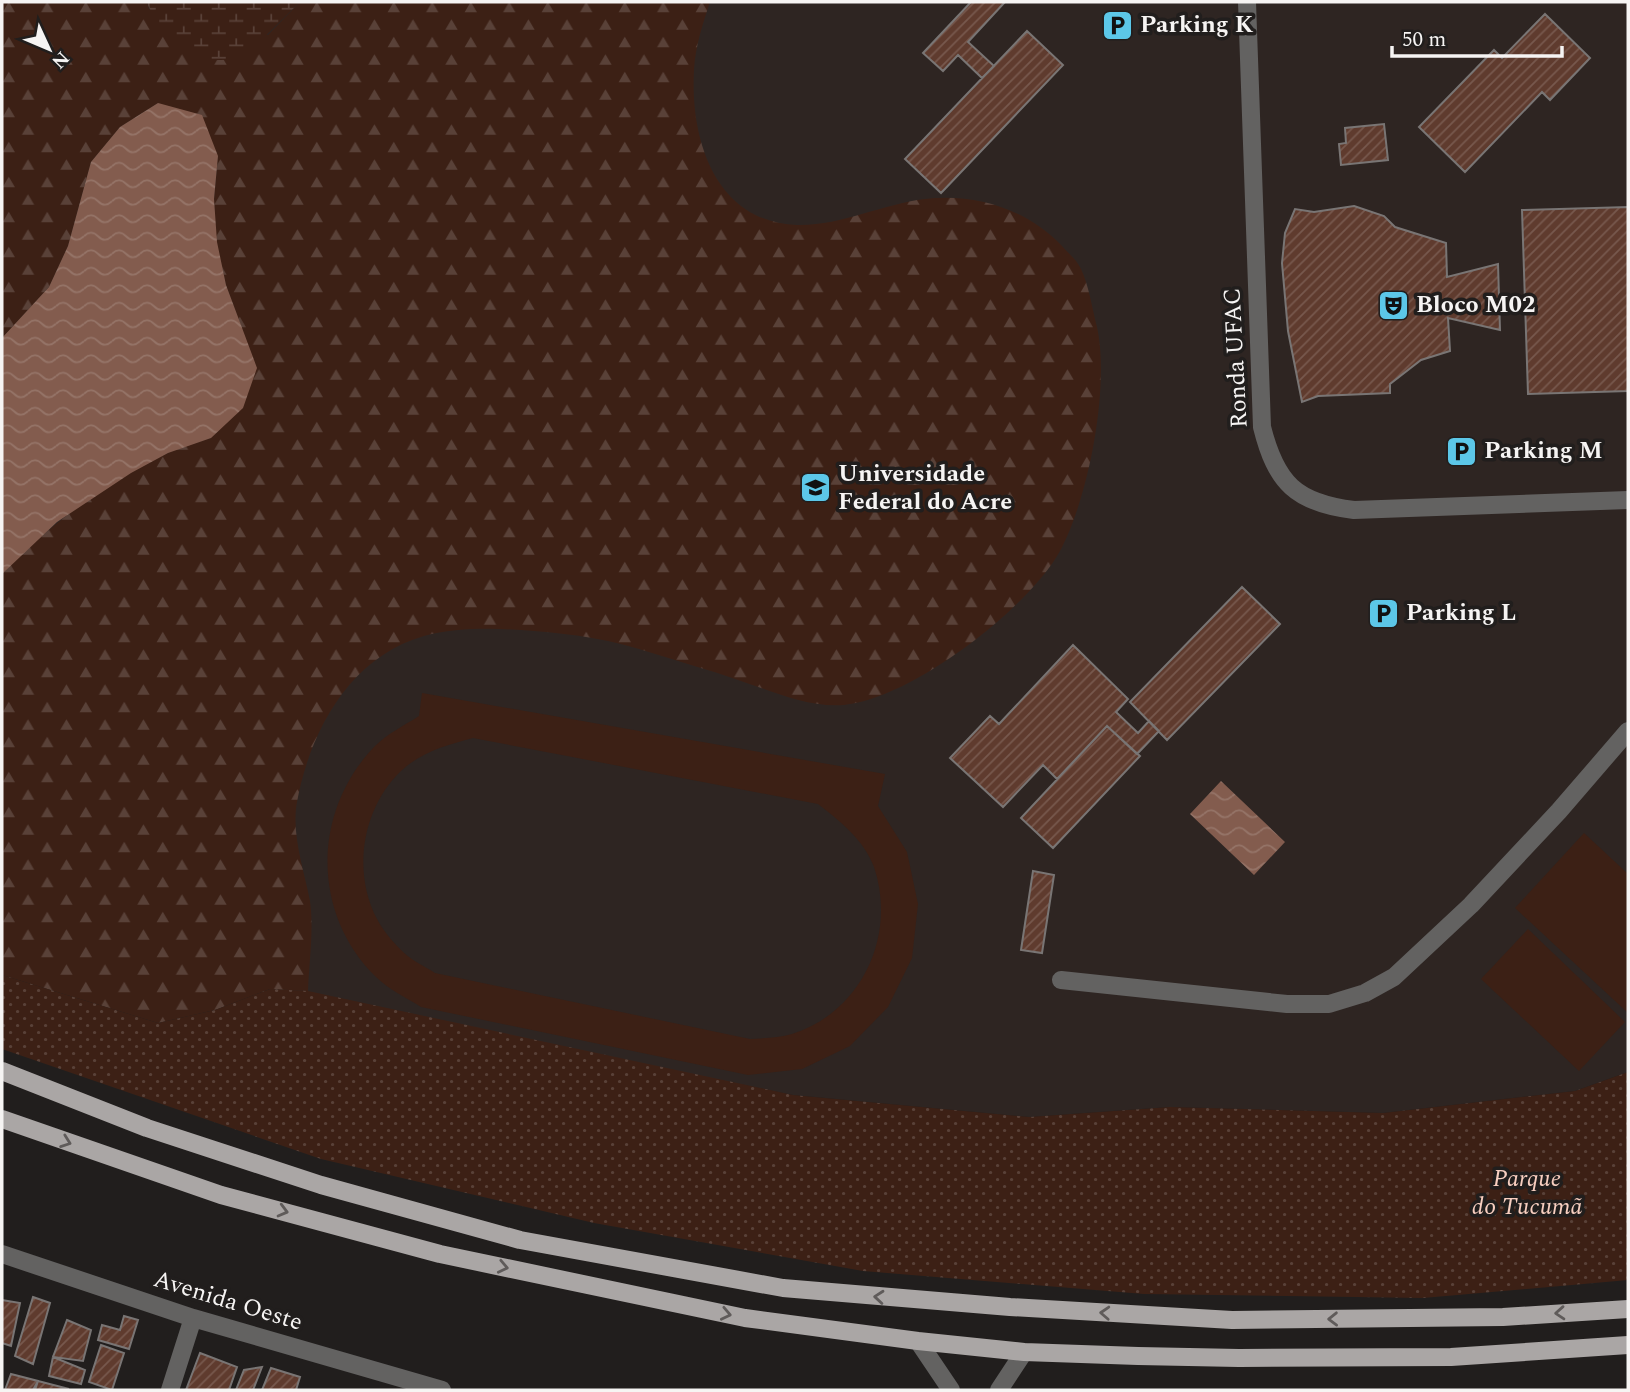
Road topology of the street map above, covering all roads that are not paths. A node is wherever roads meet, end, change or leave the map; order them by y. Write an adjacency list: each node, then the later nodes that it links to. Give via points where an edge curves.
1 (1247, 2): 2 (street, Ronda UFAC, via 1262,426 1269,454 1284,478 1300,495 1326,507 1354,510)
2 (1628, 500)
3 (1628, 731): 4 (street, via 1471,905 1394,977 1365,993 1329,1004 1287,1003)
4 (1061, 980)
5 (2, 1071): 8 (main road, one-way to 5, via 1503,1317 1232,1320 783,1288 520,1240 321,1185 147,1128)
6 (2, 1119): 10 (main road, one-way to 10, via 221,1195 440,1254 746,1318)
7 (2, 1254): 9 (street, Avenida Oeste)
8 (1628, 1309)
9 (193, 1318): 13 (street); 14 (street, Avenida Oeste)
10 (918, 1341): 12 (main road); 15 (street)
11 (1628, 1345): 12 (main road, via 1438,1357)
12 (1024, 1352): 16 (street)
13 (170, 1390)
14 (442, 1390)
15 (951, 1390)
16 (999, 1390)

